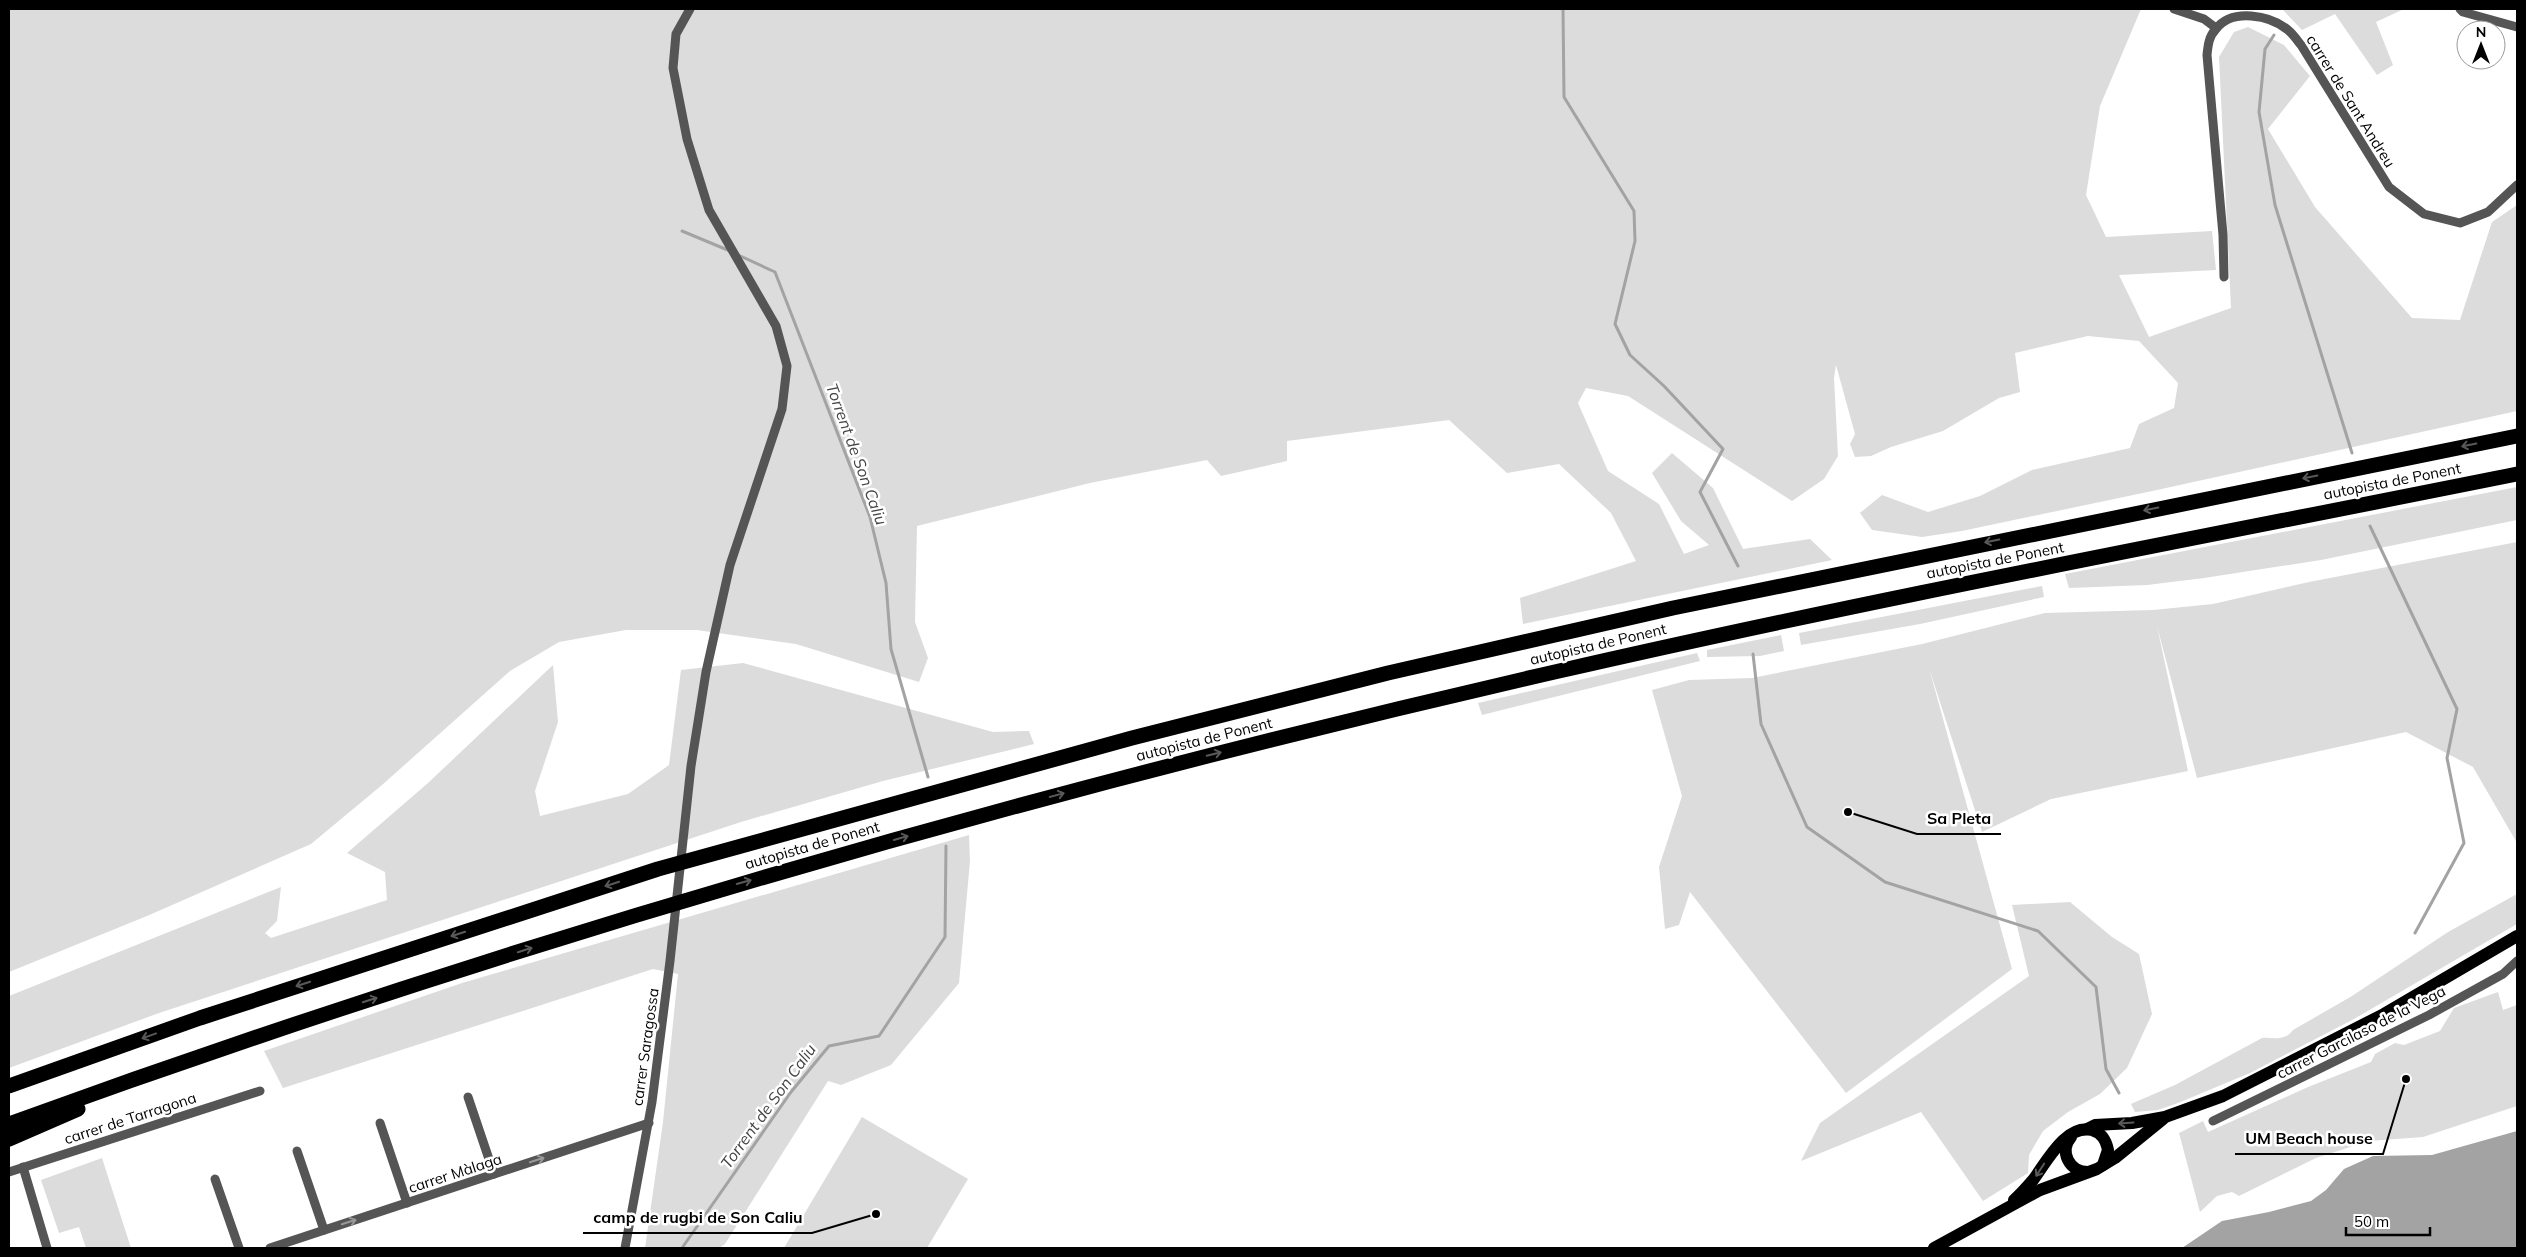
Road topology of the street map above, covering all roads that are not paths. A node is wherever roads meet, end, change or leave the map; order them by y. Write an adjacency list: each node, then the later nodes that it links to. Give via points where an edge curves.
1 (690, 9): 21 (street, carrer Saragossa, via 676,34 673,68 687,139 706,201 776,326 787,366 782,409 730,565 706,672 681,848)
2 (2174, 9): 5 (street, via 2204,19)
3 (2460, 9): 4 (street)
4 (2517, 27)
5 (2216, 28): 6 (street, carrer de Sant Andreu, via 2226,20 2241,16 2258,17 2287,29 2302,45 2389,187 2424,214 2460,223 2488,212); 7 (street, via 2209,40 2207,55)
6 (2517, 186)
7 (2224, 277)
8 (2517, 429): 10 (highway)
9 (2517, 436): 10 (highway, autopista de Ponent)
10 (2498, 439): 15 (highway, autopista de Ponent, one-way to 15, via 1864,567 1491,649 1132,738 658,869 200,1018)
11 (2517, 474): 14 (highway, autopista de Ponent, one-way to 11, via 646,911 1147,771 1547,673 1896,598)
12 (2517, 936): 18 (main road, via 2384,1014 2223,1096)
13 (2517, 961): 19 (street, carrer Garcilaso de la Vega, via 2503,974 2429,1015)
14 (291, 1026): 22 (highway); 25 (highway, via 224,1058 80,1108)
15 (9, 1086)
16 (260, 1091): 28 (street, carrer de Tarragona)
17 (468, 1096): 31 (street)
18 (2165, 1117): 23 (main road, one-way to 23, via 2095,1125); 27 (main road)
19 (2213, 1121)
20 (380, 1123): 33 (street)
21 (649, 1123): 31 (street, carrer Màlaga, one-way to 21); 39 (street, carrer Saragossa)
22 (9, 1124)
23 (2087, 1129): 24 (main road); 27 (main road, via 2095,1131 2106,1142 2108,1150)
24 (2073, 1135): 30 (main road, via 2066,1146 2067,1160 2077,1170); 34 (main road, one-way to 34, via 2054,1150 2033,1180)
25 (9, 1140)
26 (297, 1151): 35 (street)
27 (2103, 1164): 30 (main road)
28 (23, 1167): 29 (street, carrer de Tarragona); 36 (street)
29 (9, 1172)
30 (2090, 1172): 34 (main road, via 2040,1190)
31 (494, 1174): 33 (street, carrer Màlaga)
32 (215, 1180): 37 (street)
33 (407, 1203): 35 (street, carrer Màlaga, one-way to 33)
34 (2003, 1211): 40 (main road)
35 (324, 1230): 38 (street, carrer Màlaga)
36 (47, 1248)
37 (239, 1248)
38 (270, 1248)
39 (625, 1248)
40 (1934, 1248)

